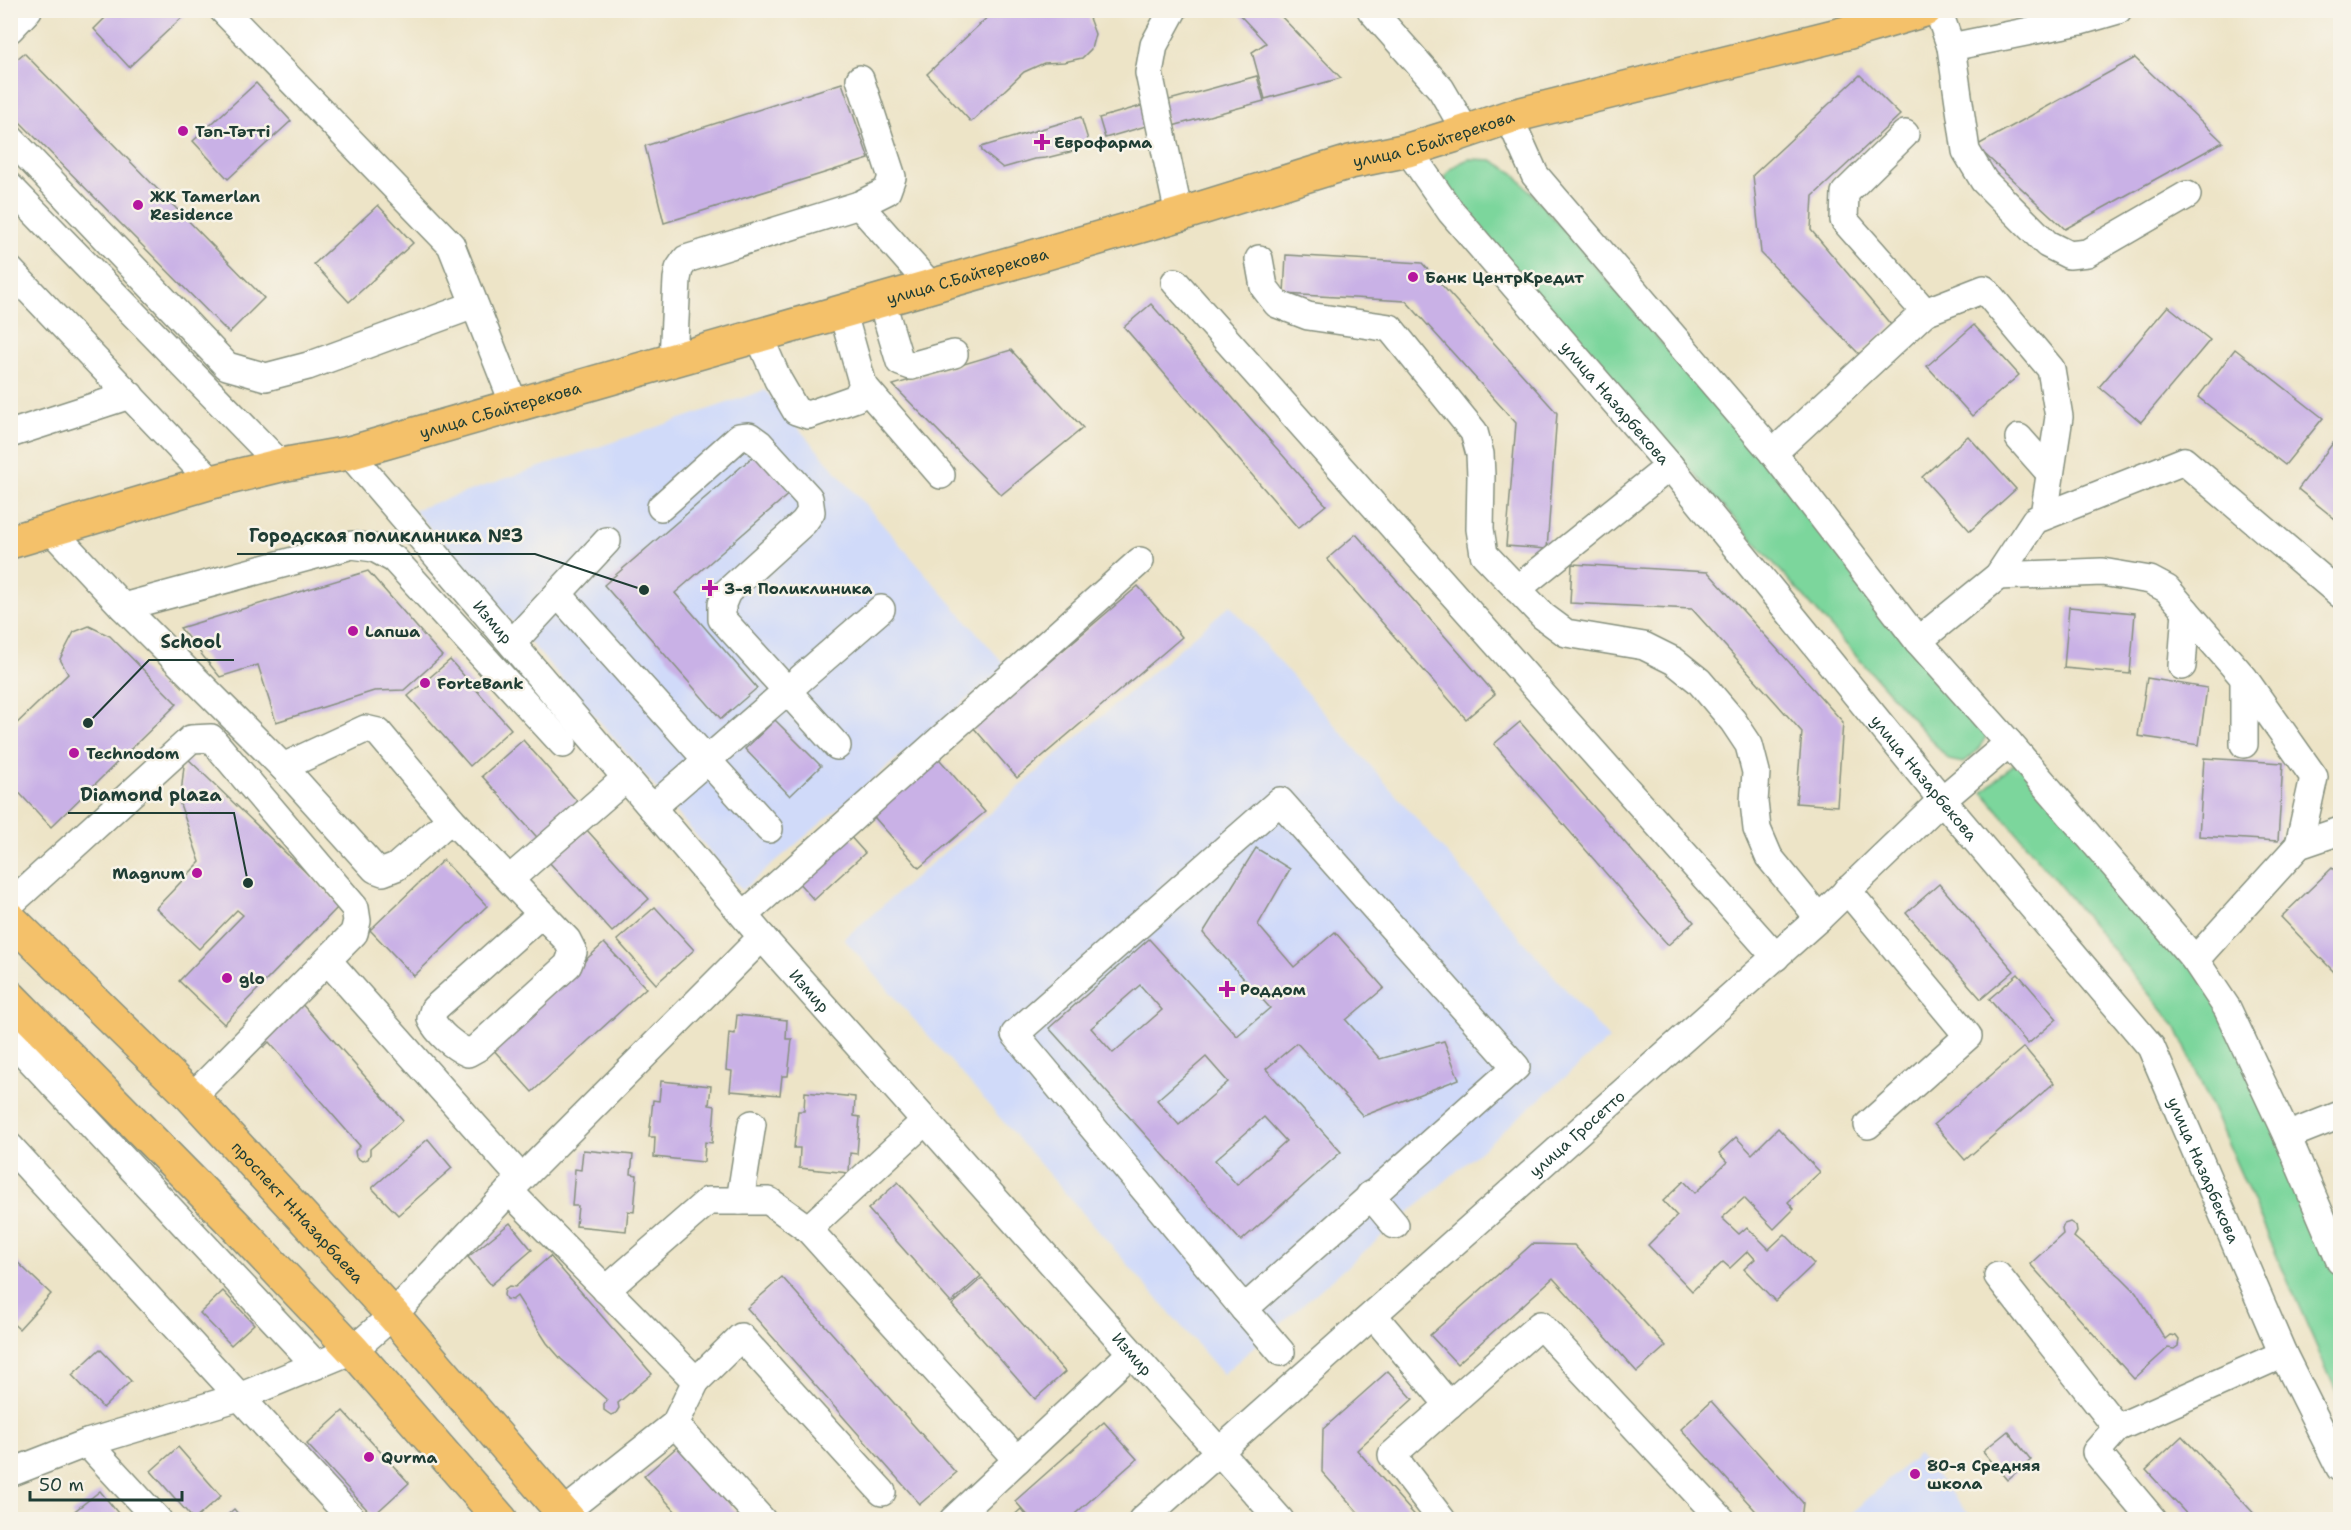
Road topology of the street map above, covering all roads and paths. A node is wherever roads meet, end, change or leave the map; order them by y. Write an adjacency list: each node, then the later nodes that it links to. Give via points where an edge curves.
1 (28, 10): 8 (street)
2 (223, 10): 25 (street, via 451,245)
3 (1173, 10): 19 (street, via 1154,45 1149,73)
4 (1371, 10): 12 (street, via 1441,89)
5 (1925, 10): 11 (main road, улица С.Байтерекова)
6 (1938, 10): 9 (street)
7 (2118, 10): 9 (street)
8 (10, 28)
9 (1951, 47): 17 (street, via 1966,151 1984,181 2047,244 2069,255 2087,253)
10 (860, 79): 18 (street, via 892,177 887,190)
11 (1509, 117): 12 (main road, улица С.Байтерекова); 37 (street, via 1535,175)
12 (1466, 130): 15 (main road, улица С.Байтерекова)
13 (1905, 134): 27 (street, via 1845,193 1844,220)
14 (10, 138): 25 (street, via 227,366 266,377 308,366)
15 (1407, 150): 19 (main road, улица С.Байтерекова, via 1350,162); 39 (street, улица Назарбекова, via 1451,212)
16 (10, 187): 38 (street)
17 (2187, 195)
18 (859, 205): 23 (street); 30 (street, via 686,259 677,279)
19 (1179, 215): 23 (main road, улица С.Байтерекова)
20 (1259, 259): 50 (street, via 1264,287 1277,304 1308,316 1390,328 1474,432 1482,476 1479,503 1484,554)
21 (10, 270): 32 (street)
22 (1175, 282): 82 (street)
23 (930, 285): 24 (main road, улица С.Байтерекова)
24 (881, 299): 26 (main road, улица С.Байтерекова); 29 (street, via 900,362 911,366)
25 (474, 305): 33 (street)
26 (842, 310): 28 (main road, улица С.Байтерекова); 31 (street)
27 (1925, 312): 37 (street); 40 (street, via 1984,289 2051,369 2060,417)
28 (758, 334): 30 (main road, улица С.Байтерекова); 31 (street, via 796,411 808,415 856,398)
29 (954, 354)
30 (673, 359): 33 (main road, улица С.Байтерекова)
31 (863, 385): 41 (street)
32 (130, 395): 34 (street); 42 (street)
33 (514, 404): 36 (main road, улица С.Байтерекова)
34 (10, 434)
35 (2019, 438): 40 (street)
36 (349, 453): 38 (main road, улица С.Байтерекова); 57 (street, Измир)
37 (1773, 453): 56 (street)
38 (281, 465): 42 (main road, улица С.Байтерекова)
39 (1670, 466): 50 (street); 68 (street, улица Назарбекова)
40 (2050, 473): 44 (street)
41 (941, 475)
42 (212, 482): 45 (main road, улица С.Байтерекова)
43 (662, 507): 60 (street, via 739,436 749,436 760,444 809,498 811,512 804,522 728,592 722,604 722,619)
44 (2044, 515): 49 (street, via 2036,520); 52 (street, via 2184,461)
45 (52, 531): 47 (main road, улица С.Байтерекова); 53 (street)
46 (607, 541): 51 (street)
47 (10, 542)
48 (1140, 561): 78 (street)
49 (1998, 576): 55 (street, via 2150,579 2167,589); 56 (street)
50 (1517, 589): 79 (street, via 1566,633 1644,646 1674,661 1699,681 1749,745 1756,772 1757,829 1769,856)
51 (558, 594): 57 (street); 65 (street)
52 (2340, 594)
53 (123, 607): 62 (street, via 352,545 374,548 394,559); 66 (street)
54 (881, 609): 60 (street)
55 (2186, 611): 58 (street); 59 (street)
56 (1918, 641): 61 (street)
57 (512, 644): 67 (street, Измир)
58 (2182, 666)
59 (2244, 678): 63 (street); 73 (street, via 2314,777)
60 (787, 691): 64 (street); 65 (street)
61 (2009, 743): 68 (street, улица Гросетто); 84 (street)
62 (563, 744)
63 (2244, 744)
64 (837, 746)
65 (707, 760): 69 (street); 71 (street)
66 (283, 766): 70 (street, via 365,729 378,732); 70 (street, via 375,869 383,872 396,867)
67 (626, 778): 69 (street, Измир); 74 (street)
68 (1942, 800): 75 (street, улица Гросетто); 108 (street, улица Назарбекова, via 2151,1047)
69 (652, 808): 78 (street, Измир)
70 (452, 819): 74 (street)
71 (769, 829)
72 (2340, 831): 73 (street)
73 (2299, 845): 84 (street)
74 (510, 879): 77 (street)
75 (1847, 890): 79 (street, улица Гросетто); 91 (street, via 1968,1036)
76 (10, 904): 83 (street, via 191,739 211,738 356,908 354,933)
77 (541, 914): 77 (street, via 567,940 573,952 568,965 477,1048 468,1053 459,1049 435,1027 431,1019 434,1009)
78 (744, 915): 81 (street, Измир)
79 (1819, 918): 82 (street, улица Гросетто)
80 (10, 919): 87 (main road, проспект Н.Назарбаева)
81 (762, 937): 89 (street, Измир); 94 (street)
82 (1776, 957): 104 (street, улица Гросетто)
83 (328, 960): 87 (street); 94 (street)
84 (2195, 960): 92 (street, via 2227,1008)
85 (10, 997): 105 (main road)
86 (10, 1038): 109 (street)
87 (192, 1097): 103 (main road, проспект Н.Назарбаева)
88 (2340, 1115): 92 (street)
89 (926, 1121): 98 (street); 107 (street, Измир)
90 (752, 1124): 96 (street)
91 (1868, 1125)
92 (2287, 1136): 99 (street)
93 (10, 1147): 111 (street)
94 (515, 1185): 101 (street); 103 (street)
95 (1370, 1195): 97 (street); 102 (street); 102 (street, via 1516,1067 1280,801 1014,1034)
96 (740, 1201): 98 (street, via 769,1201); 101 (street, via 708,1201)
97 (1395, 1225)
98 (808, 1229): 117 (street)
99 (2340, 1261)
100 (1998, 1276): 114 (street)
101 (606, 1290): 110 (street)
102 (1244, 1309): 106 (street)
103 (393, 1315): 105 (street); 121 (main road, проспект Н.Назарбаева)
104 (1373, 1315): 112 (street); 116 (street, улица Гросетто)
105 (353, 1350): 109 (street); 124 (main road)
106 (1281, 1352)
107 (1131, 1353): 116 (street, Измир); 117 (street)
108 (2283, 1354): 114 (street); 118 (street, улица Назарбекова)
109 (316, 1365): 111 (street)
110 (696, 1381): 113 (street); 120 (street, via 741,1337)
111 (238, 1397): 115 (street); 123 (street)
112 (1449, 1405): 129 (street, via 1392,1455); 130 (street, via 1540,1325)
113 (675, 1424): 121 (street); 125 (street)
114 (2117, 1428): 131 (street, via 2096,1452)
115 (87, 1443): 119 (street); 122 (street)
116 (1219, 1451): 127 (street, улица Гросетто); 128 (street, Измир)
117 (1017, 1460): 126 (street)
118 (2340, 1468)
119 (10, 1473)
120 (882, 1492)
121 (566, 1516)
122 (158, 1520)
123 (353, 1520)
124 (501, 1520)
125 (762, 1520)
126 (953, 1520)
127 (1142, 1520)
128 (1280, 1520)
129 (1442, 1520)
130 (1722, 1520)
131 (2153, 1520)

